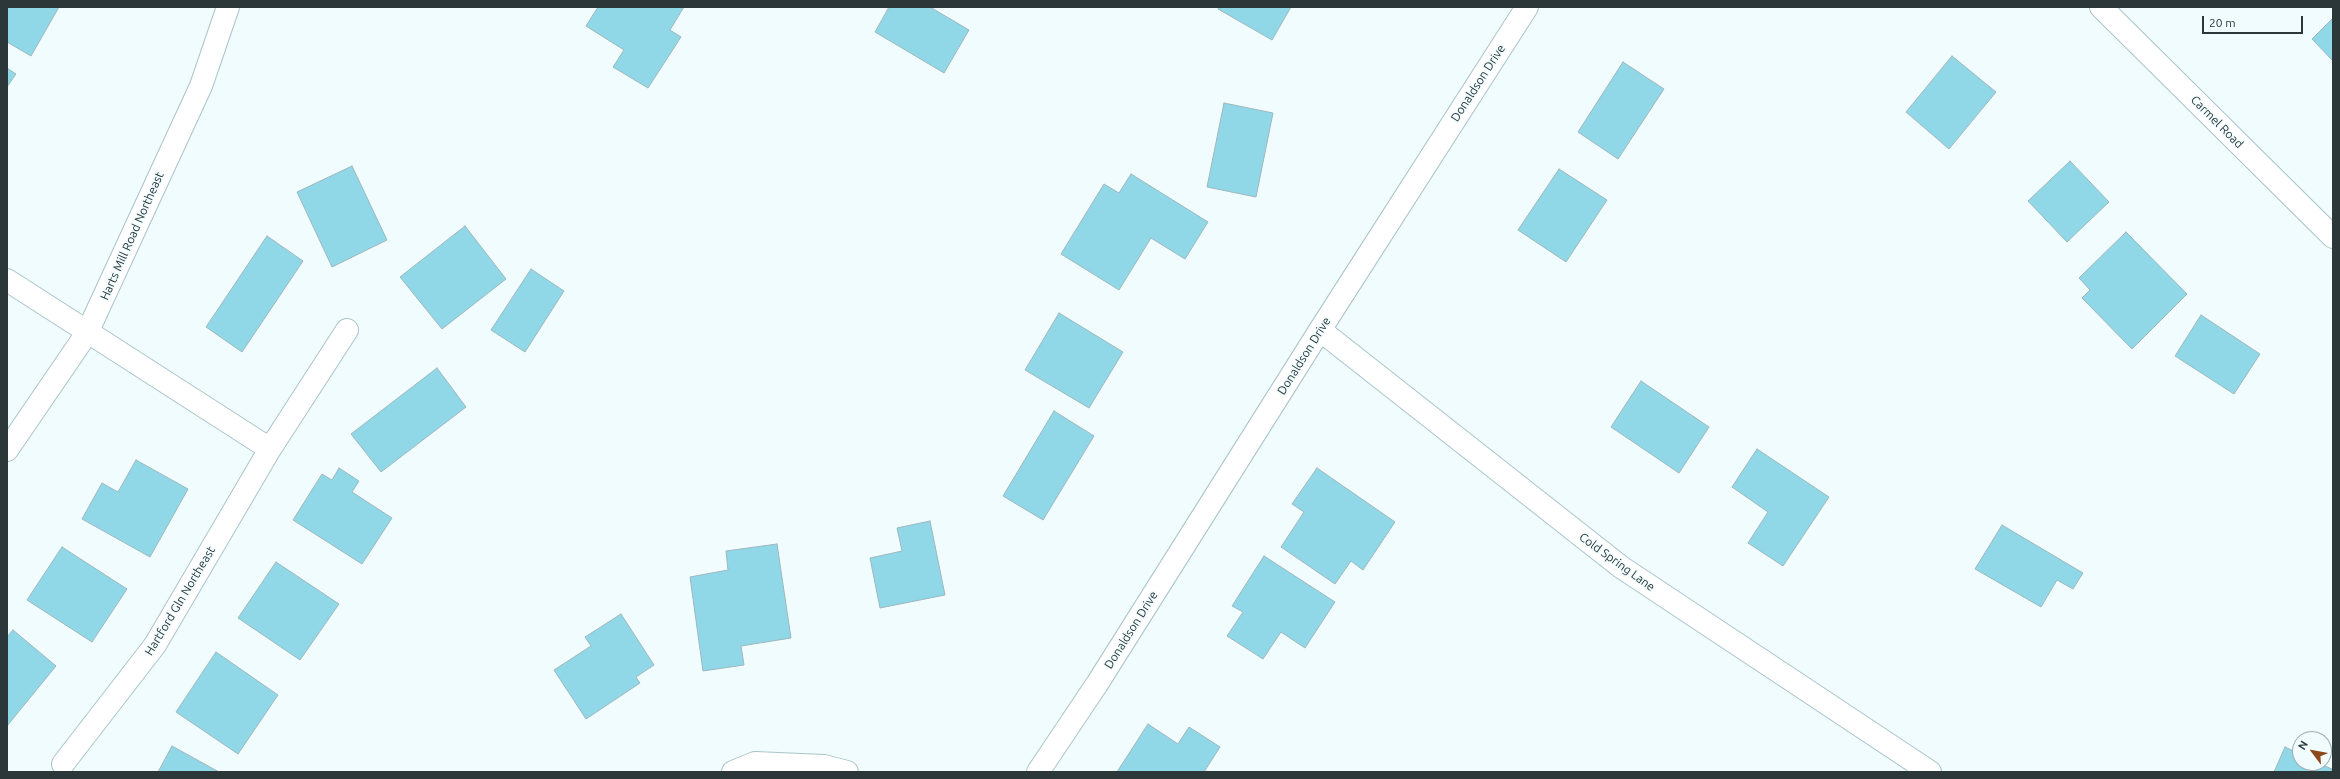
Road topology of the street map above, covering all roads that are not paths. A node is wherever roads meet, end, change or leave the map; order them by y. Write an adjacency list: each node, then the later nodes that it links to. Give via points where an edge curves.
1 (228, 7): 8 (street, Harts Mill Road Northeast, via 201,86)
2 (1527, 7): 7 (street, Donaldson Drive)
3 (2101, 7): 4 (street, Carmel Road)
4 (2333, 238)
5 (7, 280): 8 (street)
6 (347, 330): 9 (street, Hartford Gln Northeast)
7 (1320, 330): 14 (street, Donaldson Drive); 15 (street, Cold Spring Lane, via 1621,567)
8 (87, 333): 9 (street); 10 (street, Harts Mill Road Northeast)
9 (270, 449): 11 (street, Hartford Gln Northeast, via 155,645)
10 (7, 450)
11 (64, 764)
12 (732, 772): 13 (street, via 756,763 824,766)
13 (847, 772)
14 (1038, 772)
15 (1930, 772)

